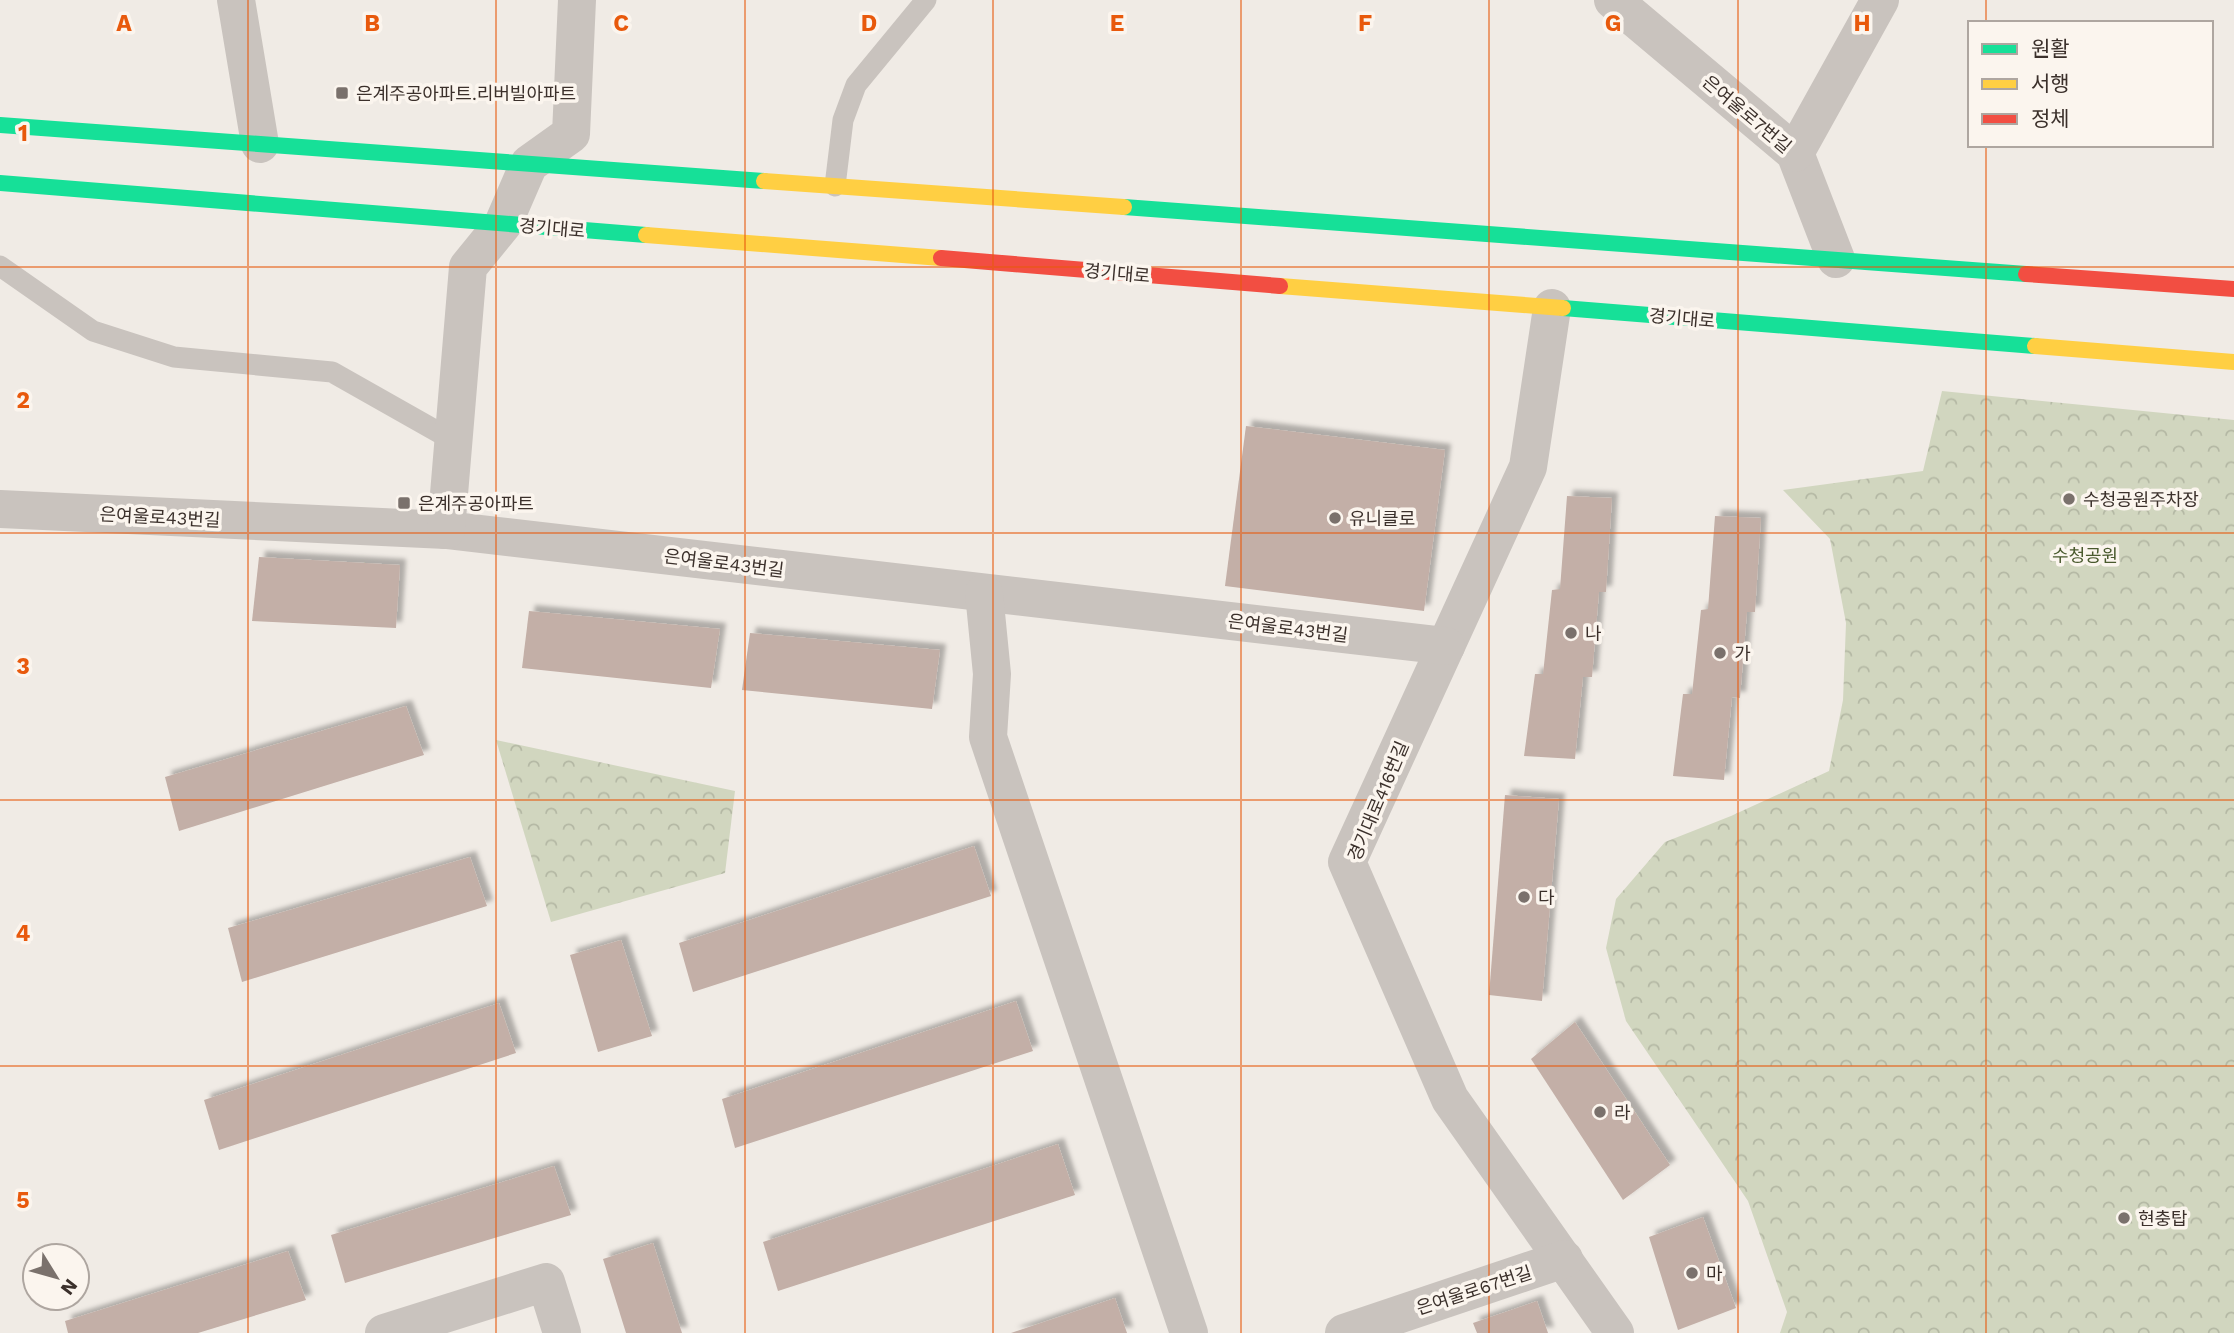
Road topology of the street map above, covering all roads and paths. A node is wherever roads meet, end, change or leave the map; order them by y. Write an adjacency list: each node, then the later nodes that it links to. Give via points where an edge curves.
1 (236, 0): 7 (street)
2 (577, 0): 9 (street, via 571,134)
3 (926, 0): 11 (lane, via 856,85 843,120)
4 (1613, 0): 8 (street, 은여울로7번길)
5 (1880, 0): 8 (street)
6 (0, 125): 7 (main road)
7 (260, 144): 9 (main road)
8 (1795, 153): 13 (street, 은여울로7번길)
9 (529, 164): 11 (main road); 12 (street)
10 (0, 183): 12 (main road, 경기대로)
11 (835, 186): 13 (main road)
12 (503, 224): 16 (main road, 경기대로); 18 (street, via 468,267)
13 (1836, 259): 15 (main road)
14 (0, 266): 18 (lane, via 93,331 174,358 332,372)
15 (2234, 289)
16 (1552, 308): 17 (main road, 경기대로); 22 (street, 경기대로416번길, via 1528,467)
17 (2234, 362)
18 (454, 442): 20 (street)
19 (0, 509): 20 (street, 은여울로43번길)
20 (446, 530): 21 (street, 은여울로43번길)
21 (984, 593): 22 (street, 은여울로43번길); 26 (street, via 992,674 988,737)
22 (1446, 646): 23 (street, 경기대로416번길, via 1347,862 1450,1099)
23 (1564, 1259): 27 (street, 은여울로67번길); 28 (street, 경기대로416번길)
24 (384, 1333): 25 (street, via 546,1282)
25 (562, 1333)
26 (1189, 1333)
27 (1344, 1333)
28 (1615, 1333)

